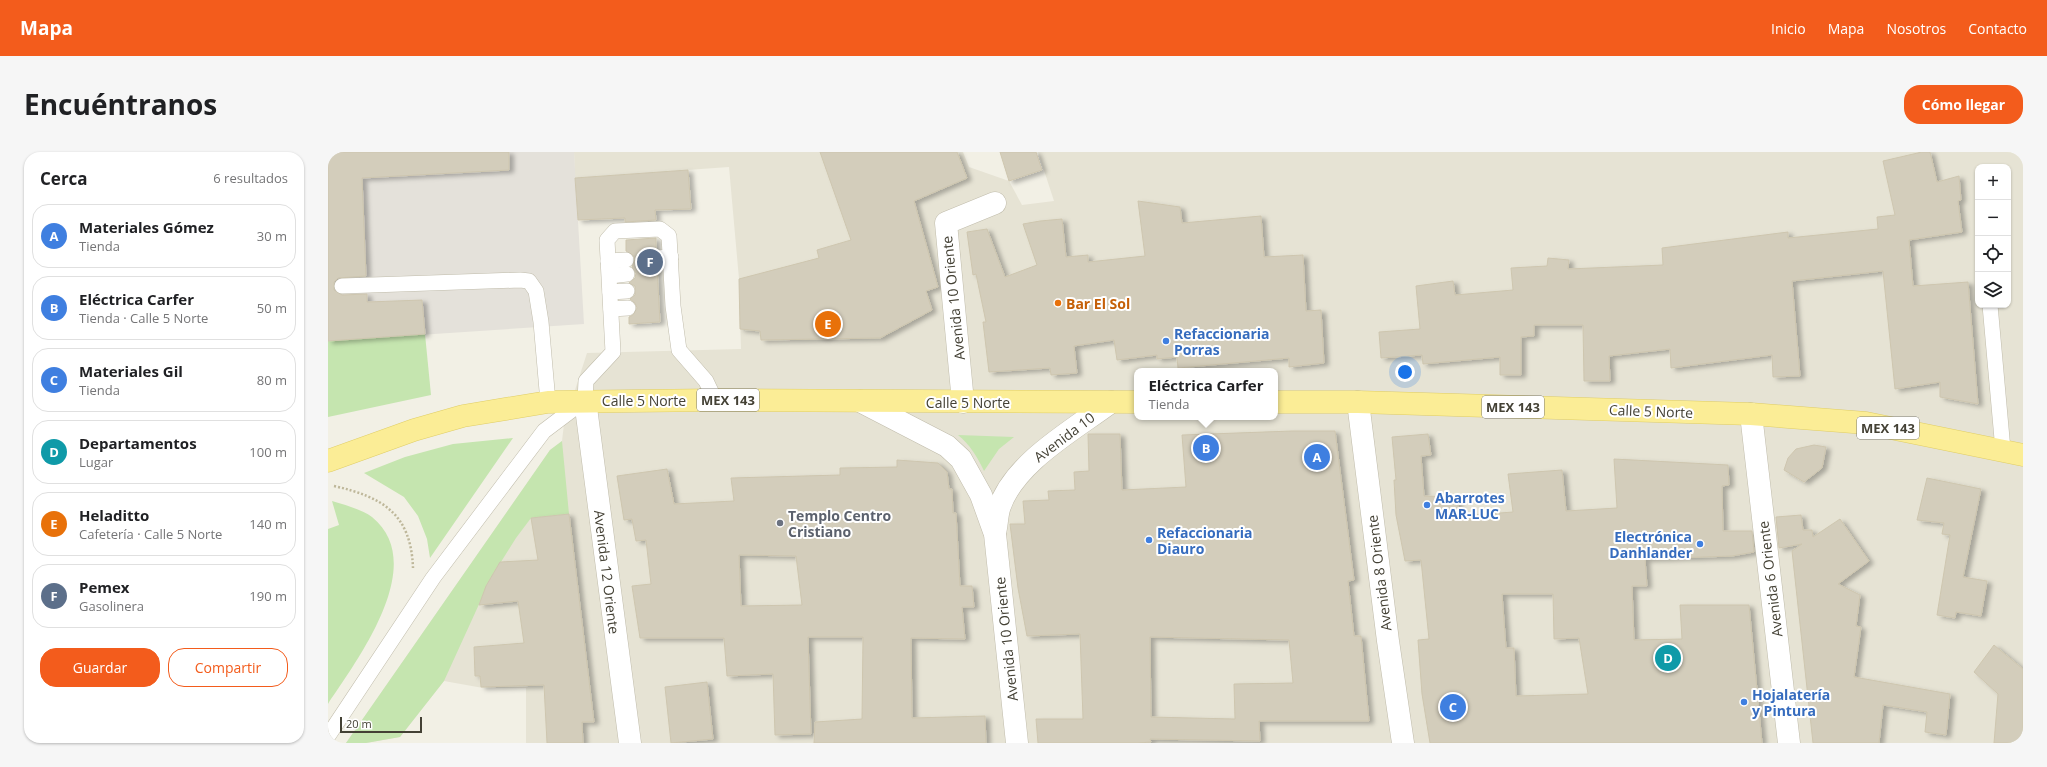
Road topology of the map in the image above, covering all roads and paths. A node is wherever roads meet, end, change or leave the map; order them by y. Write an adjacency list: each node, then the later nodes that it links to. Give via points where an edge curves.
1 (995, 203): 14 (street, Avenida 10 Oriente, via 946,223)
2 (608, 260): 3 (lane); 3 (lane, via 626,267); 11 (lane, via 607,240 615,231 660,229 669,236 664,257 666,307 679,350 706,381)
3 (610, 276): 6 (lane)
4 (342, 286): 13 (lane, via 529,281 536,291 541,322)
5 (627, 291): 6 (lane)
6 (610, 292): 9 (lane)
7 (628, 308): 9 (lane)
8 (1990, 308): 20 (lane)
9 (611, 309): 10 (lane, via 613,352 586,381)
10 (585, 400): 11 (main road, Calle 5 Norte / MEX 143); 13 (main road, Calle 5 Norte / MEX 143); 25 (lane, via 544,431 433,578); 26 (street, Avenida 12 Oriente)
11 (715, 400): 12 (main road, Calle 5 Norte / MEX 143)
12 (860, 401): 14 (main road, Calle 5 Norte / MEX 143); 23 (street, via 947,446 961,459 981,495)
13 (548, 402): 21 (main road, Calle 5 Norte / MEX 143, via 456,418)
14 (963, 402): 15 (main road, Calle 5 Norte / MEX 143)
15 (1111, 402): 16 (main road, Calle 5 Norte / MEX 143); 23 (street, Avenida 10, via 1047,447 1025,467 1007,490 999,509)
16 (1134, 402)
17 (1278, 402): 18 (main road, Calle 5 Norte / MEX 143)
18 (1358, 402): 19 (main road, Calle 5 Norte / MEX 143); 28 (street, Avenida 8 Oriente)
19 (1751, 414): 20 (main road, Calle 5 Norte / MEX 143, via 1866,423); 29 (street, Avenida 6 Oriente)
20 (2013, 452)
21 (328, 461)
22 (328, 485): 24 (path, via 358,491 380,502 395,515 407,532 412,553)
23 (995, 534): 27 (street, Avenida 10 Oriente)
24 (413, 576)
25 (328, 736)
26 (630, 743)
27 (1017, 743)
28 (1403, 743)
29 (1790, 743)

